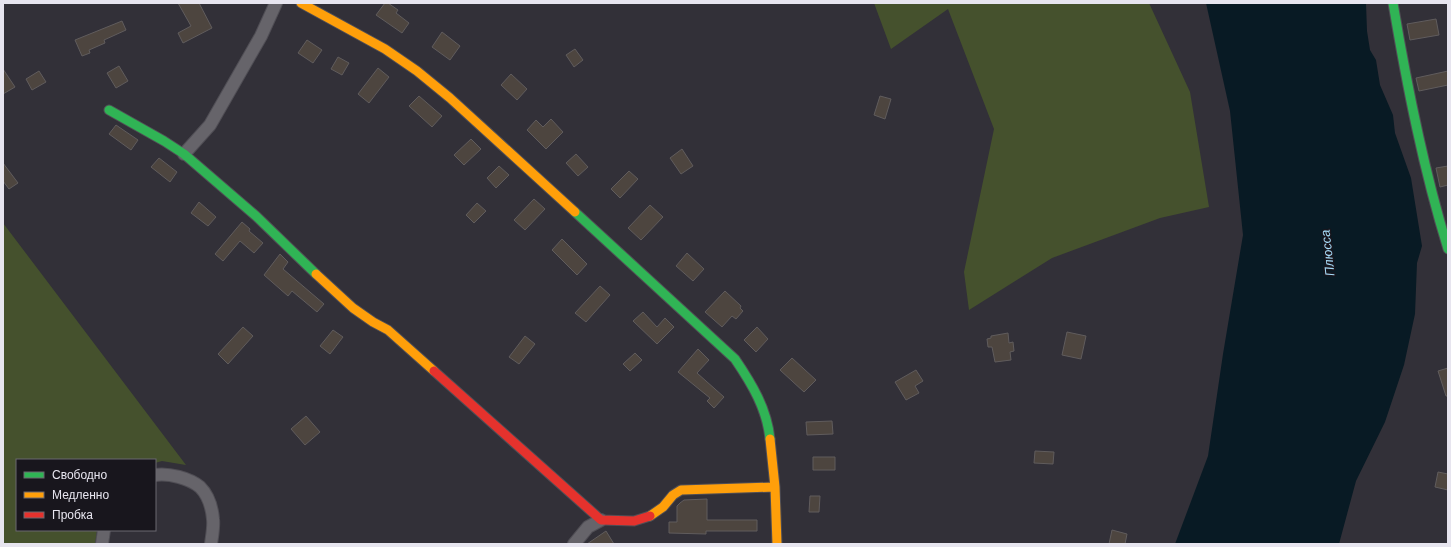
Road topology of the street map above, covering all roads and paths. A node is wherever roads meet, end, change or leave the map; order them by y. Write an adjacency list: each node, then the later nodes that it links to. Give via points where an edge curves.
1 (276, 3): 5 (street, via 261,36 210,125)
2 (302, 3): 8 (street, via 385,49 450,98 734,359 752,384 769,426)
3 (1393, 3): 6 (street, via 1435,210)
4 (109, 110): 5 (street)
5 (184, 154): 9 (street, via 256,216 353,308 388,330)
6 (1448, 249)
7 (156, 475): 12 (street, via 182,477 200,487 209,502 214,520)
8 (775, 487): 9 (street, via 681,490 650,516 634,521); 14 (street)
9 (601, 520): 13 (street, via 588,527)
10 (104, 531): 11 (street)
11 (102, 544)
12 (211, 544)
13 (574, 544)
14 (777, 544)

